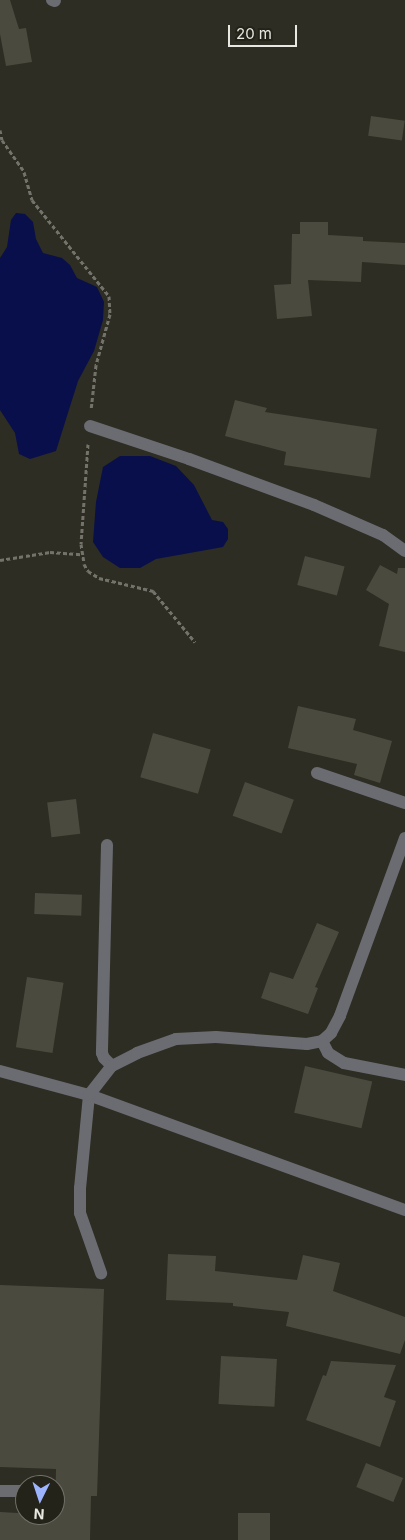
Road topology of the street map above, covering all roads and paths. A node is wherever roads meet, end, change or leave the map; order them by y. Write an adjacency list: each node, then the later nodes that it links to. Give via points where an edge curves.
1 (0, 130): 2 (path, via 2,140 24,172 32,200 109,296 110,314 96,365)
2 (90, 426): 3 (street, via 314,505 382,535); 4 (path)
3 (405, 551)
4 (81, 554): 5 (path, via 50,552); 6 (path, via 88,571 99,578 153,591)
5 (0, 560)
6 (195, 642)
7 (317, 773): 8 (street)
8 (405, 803)
9 (405, 838): 11 (street, via 340,1016 331,1033)
10 (107, 845): 12 (street, via 102,1053)
11 (322, 1041): 12 (street, via 307,1044 216,1037 176,1039); 14 (street, via 328,1053 344,1063)
12 (112, 1066): 15 (street)
13 (0, 1072): 15 (street)
14 (405, 1076)
15 (89, 1095): 16 (street); 17 (street, via 80,1213)
16 (405, 1210)
17 (101, 1273)
18 (0, 1491): 19 (street)
19 (15, 1491)

